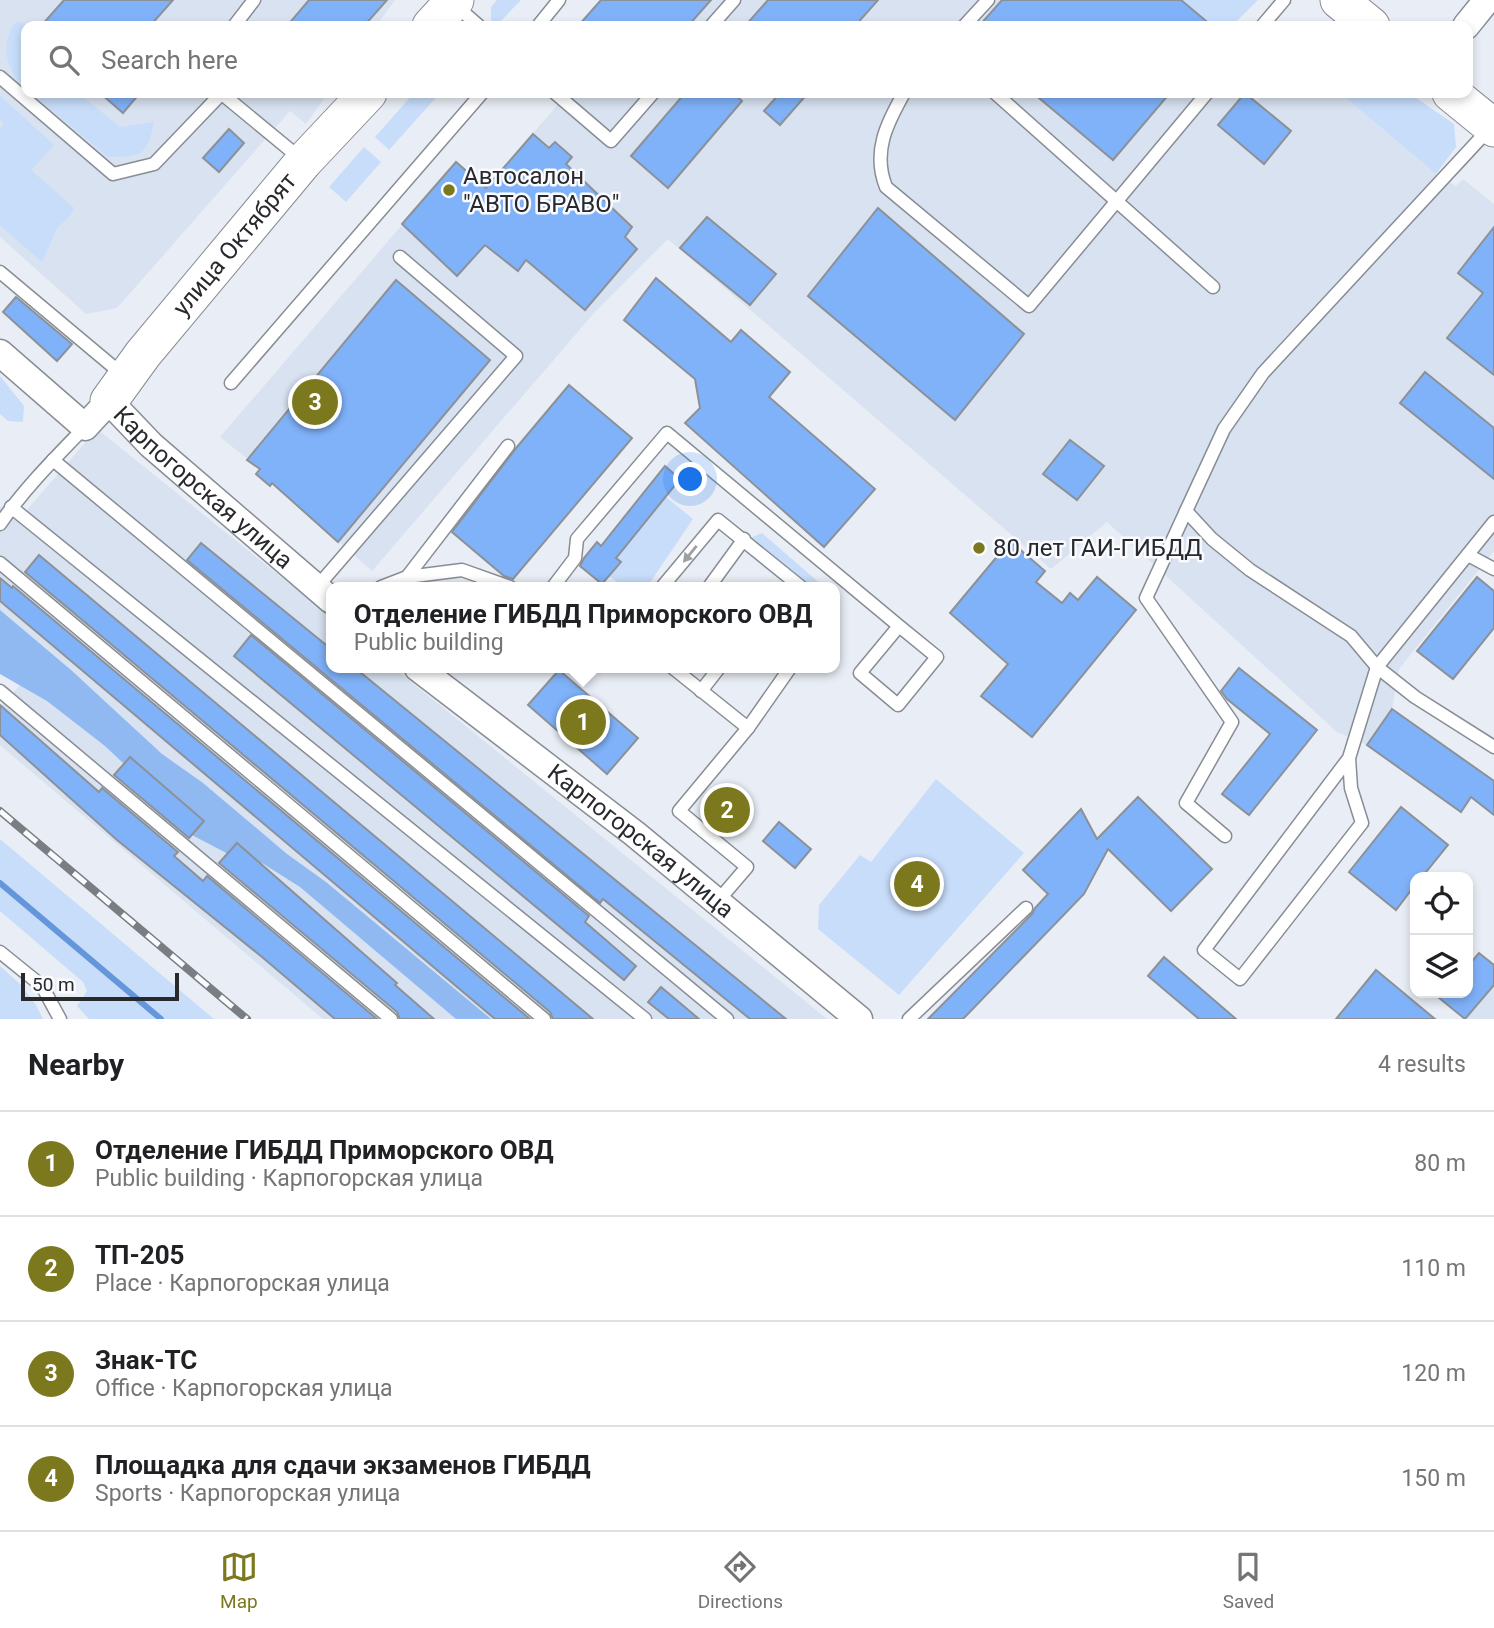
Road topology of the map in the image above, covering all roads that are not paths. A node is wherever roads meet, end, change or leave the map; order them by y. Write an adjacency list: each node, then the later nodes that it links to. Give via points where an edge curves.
1 (254, 0): 8 (lane)
2 (559, 0): 9 (lane)
3 (734, 0): 10 (lane)
4 (988, 0): 11 (lane)
5 (1284, 0): 12 (lane)
6 (1339, 0): 13 (street)
7 (1487, 0): 14 (street)
8 (238, 21)
9 (542, 21)
10 (715, 21)
11 (969, 21)
12 (1266, 21)
13 (1365, 21)
14 (1470, 21)
15 (0, 76): 16 (lane)
16 (21, 94)
17 (25, 98): 18 (lane, via 113,174 154,164)
18 (216, 98)
19 (227, 98): 29 (lane)
20 (363, 98): 29 (street, улица Октябрят)
21 (478, 98): 35 (lane)
22 (561, 98): 23 (lane, via 611,141)
23 (649, 98)
24 (901, 98): 30 (lane, via 885,126 880,171 886,187 1029,306)
25 (1001, 98): 30 (lane)
26 (1203, 98): 30 (lane)
27 (1457, 98): 28 (street)
28 (1493, 127): 41 (lane, via 1262,373 1224,429)
29 (304, 161): 36 (street, улица Октябрят)
30 (1117, 201): 33 (lane)
31 (400, 257): 50 (lane, via 516,356)
32 (0, 272): 36 (lane)
33 (1213, 287)
34 (0, 353): 37 (street, Карпогорская улица)
35 (231, 383)
36 (118, 389): 37 (street); 58 (street, Карпогорская улица, via 151,445)
37 (85, 428): 39 (lane)
38 (508, 446): 49 (lane)
39 (53, 460): 40 (lane); 78 (lane)
40 (11, 508): 43 (lane); 77 (lane)
41 (1186, 512): 60 (lane, via 1250,570 1351,636); 70 (lane, via 1146,598 1232,722 1186,803)
42 (1494, 522): 45 (lane)
43 (0, 524)
44 (744, 539): 48 (lane); 54 (lane, one-way to 54, via 718,520); 55 (lane)
45 (1468, 555): 47 (lane); 60 (lane)
46 (0, 562): 76 (lane)
47 (1494, 569)
48 (787, 576): 56 (lane); 57 (lane)
49 (407, 577): 51 (lane); 52 (lane, via 462,570)
50 (334, 582)
51 (394, 582)
52 (496, 582)
53 (557, 582): 59 (lane, via 575,558 577,539 667,433)
54 (667, 582)
55 (713, 582)
56 (783, 582)
57 (795, 582)
58 (324, 594)
59 (899, 626): 59 (lane, via 937,657 898,705 860,673)
60 (1377, 667): 68 (lane); 69 (lane)
61 (425, 673): 71 (street, Карпогорская улица)
62 (679, 673): 66 (lane)
63 (715, 673): 66 (lane)
64 (786, 673): 67 (lane)
65 (0, 691): 75 (lane)
66 (701, 691): 67 (lane)
67 (748, 728): 71 (lane, via 679,811 747,867)
68 (1494, 747)
69 (1349, 758): 69 (lane, via 1204,950 1240,979 1362,822 1351,788)
70 (1224, 836)
71 (717, 902): 79 (street, Карпогорская улица)
72 (1026, 908): 80 (lane)
73 (0, 952): 74 (lane, via 43,986)
74 (60, 1019)
75 (391, 1019)
76 (544, 1019)
77 (645, 1019)
78 (727, 1019)
79 (859, 1019)
80 (909, 1019)

